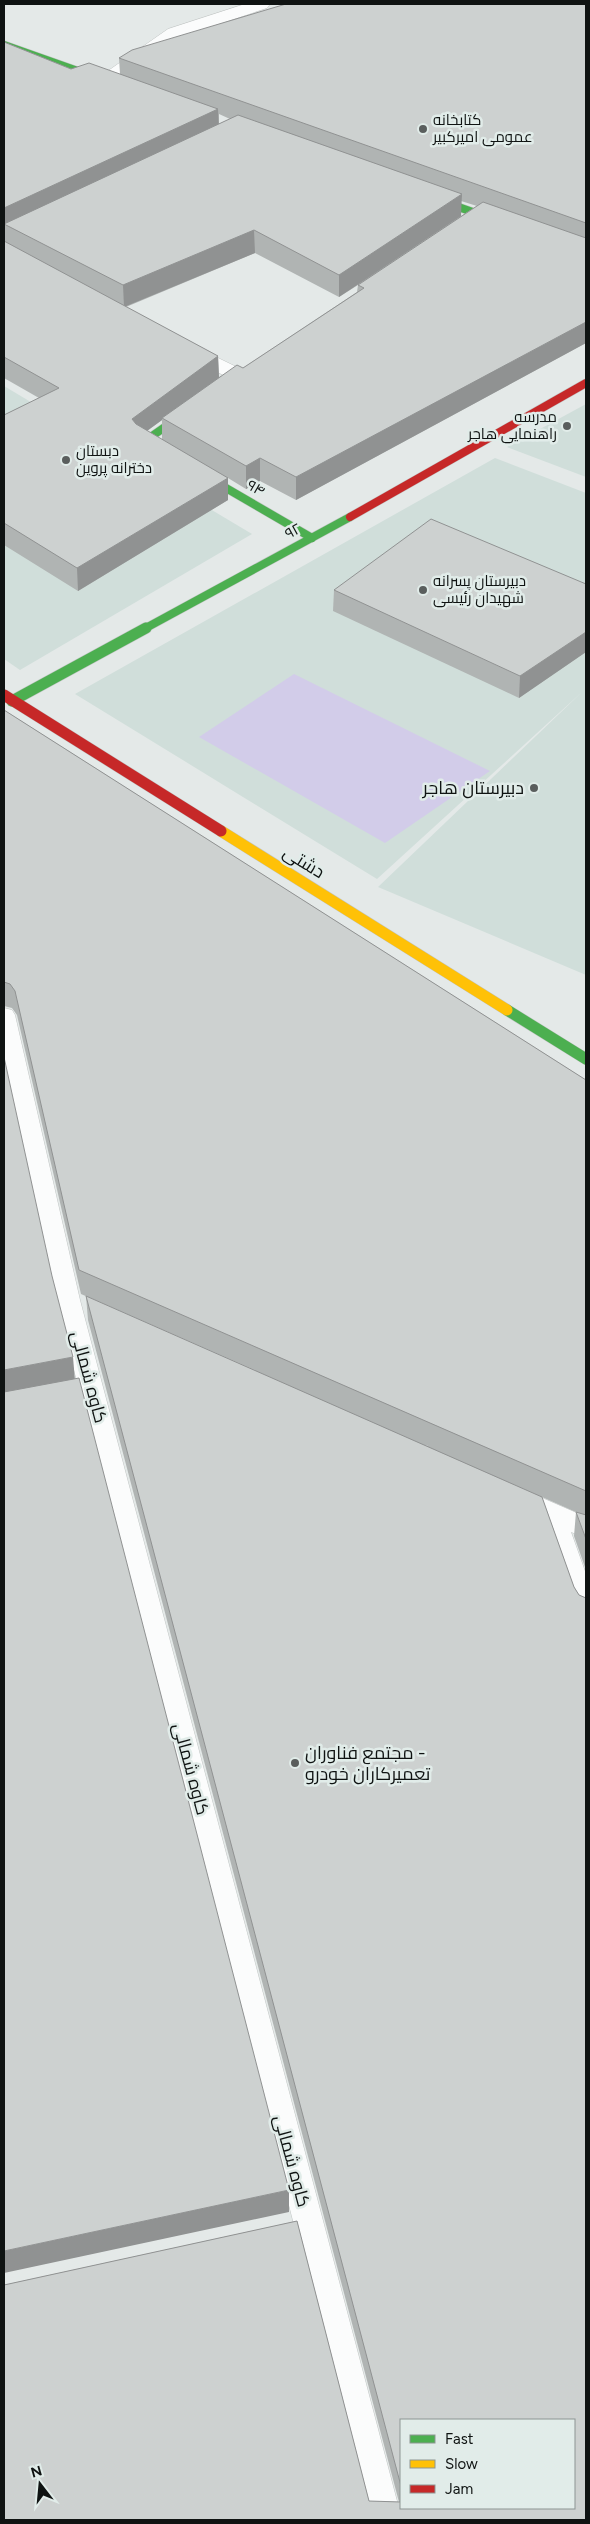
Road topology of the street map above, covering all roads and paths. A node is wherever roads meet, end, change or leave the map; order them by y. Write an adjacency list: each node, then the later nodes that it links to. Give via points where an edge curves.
1 (261, 4): 3 (street, via 174,33)
2 (4, 44): 3 (street)
3 (104, 80): 4 (street)
4 (122, 87)
5 (415, 192): 6 (street)
6 (480, 215): 7 (street); 8 (street)
7 (464, 226)
8 (516, 228)
9 (168, 339): 10 (street)
10 (238, 375)
11 (586, 383): 13 (street, ۹۲)
12 (199, 403): 13 (street, ۹۴, via 145,441)
13 (312, 538): 14 (street, ۹۲)
14 (8, 698): 16 (street, دشتی)
15 (4, 1015): 17 (lane, کاوه شمالی)
16 (586, 1059)
17 (68, 1300): 18 (lane); 23 (lane, کاوه شمالی, via 82,1391 294,2226)
18 (96, 1312)
19 (497, 1488): 20 (lane)
20 (551, 1512): 21 (lane); 22 (lane)
21 (586, 1528)
22 (586, 1610)
23 (386, 2520)

